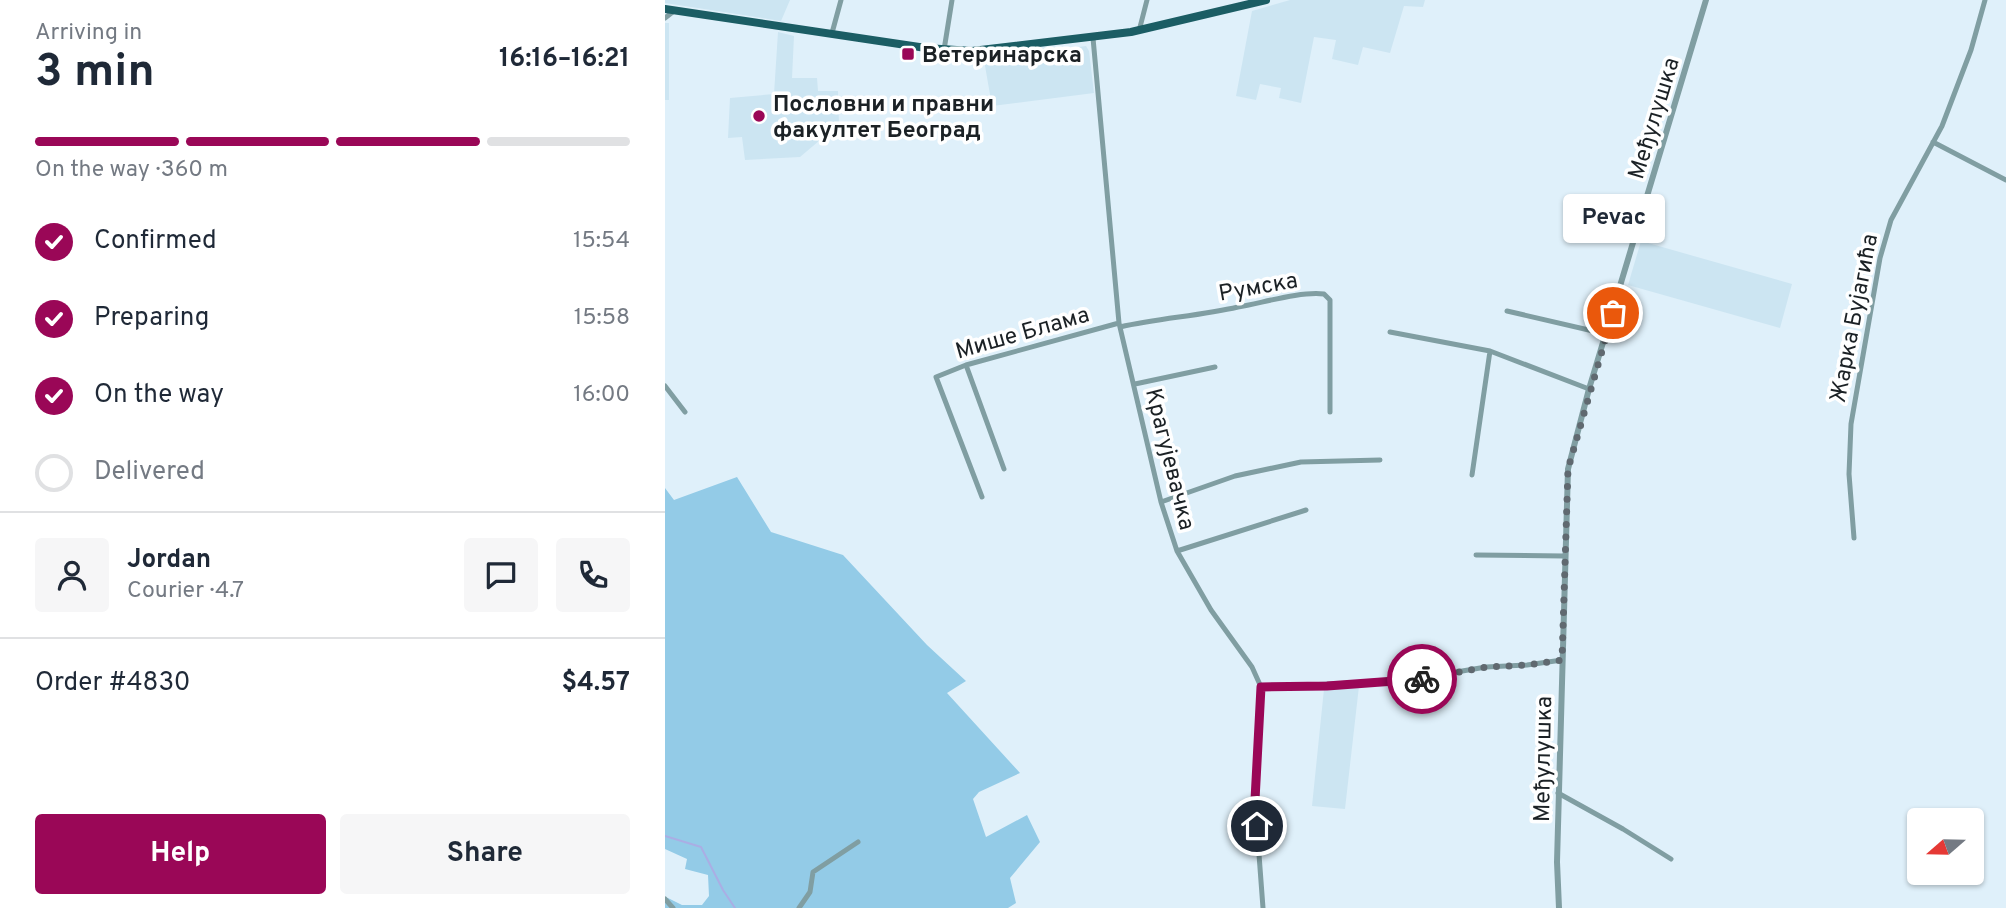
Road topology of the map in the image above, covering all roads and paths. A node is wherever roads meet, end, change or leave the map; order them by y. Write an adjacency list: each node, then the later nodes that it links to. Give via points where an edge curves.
1 (952, 0): 12 (street)
2 (1147, 0): 9 (street)
3 (1266, 0): 9 (main road)
4 (1706, 0): 18 (street, Међулушка)
5 (1985, 0): 13 (street, Жарка Бујагића, via 1971,50)
6 (839, 1): 10 (street)
7 (670, 10): 8 (street); 10 (main road)
8 (665, 18)
9 (1139, 31): 11 (main road)
10 (832, 33): 12 (main road)
11 (1093, 38): 12 (main road, via 979,51); 16 (street, Крагујевачка)
12 (944, 50)
13 (1933, 142): 14 (street); 33 (street, Жарка Бујагића, via 1891,220 1880,258 1851,424)
14 (2006, 180)
15 (1507, 311): 18 (street)
16 (1120, 325): 20 (street, Мише Блама); 22 (street, Крагујевачка); 26 (street, Румска, via 1324,294 1330,300)
17 (1390, 332): 19 (street)
18 (1606, 334): 24 (street, Међулушка)
19 (1490, 351): 24 (street); 29 (street)
20 (966, 365): 28 (street); 30 (street, Мише Блама, via 936,377)
21 (1215, 367): 22 (street)
22 (1135, 384): 31 (street, Крагујевачка)
23 (665, 386): 25 (street)
24 (1589, 389): 36 (street, Међулушка, via 1568,469)
25 (685, 412)
26 (1330, 412)
27 (1380, 460): 31 (street, via 1301,462 1235,476)
28 (1004, 469)
29 (1472, 475)
30 (982, 497)
31 (1161, 502): 34 (street, Крагујевачка)
32 (1306, 510): 34 (street)
33 (1854, 538)
34 (1177, 551): 38 (street, Крагујевачка)
35 (1476, 555): 36 (street)
36 (1565, 556): 37 (street, Међулушка)
37 (1562, 660): 38 (street, via 1403,681); 39 (street, Међулушка)
38 (1261, 687): 45 (street, via 1255,800)
39 (1559, 793): 41 (street); 46 (street, Међулушка)
40 (858, 842): 44 (street, via 813,873 810,891)
41 (1671, 859)
42 (665, 899): 43 (street)
43 (673, 908)
44 (799, 908)
45 (1263, 908)
46 (1559, 908)

